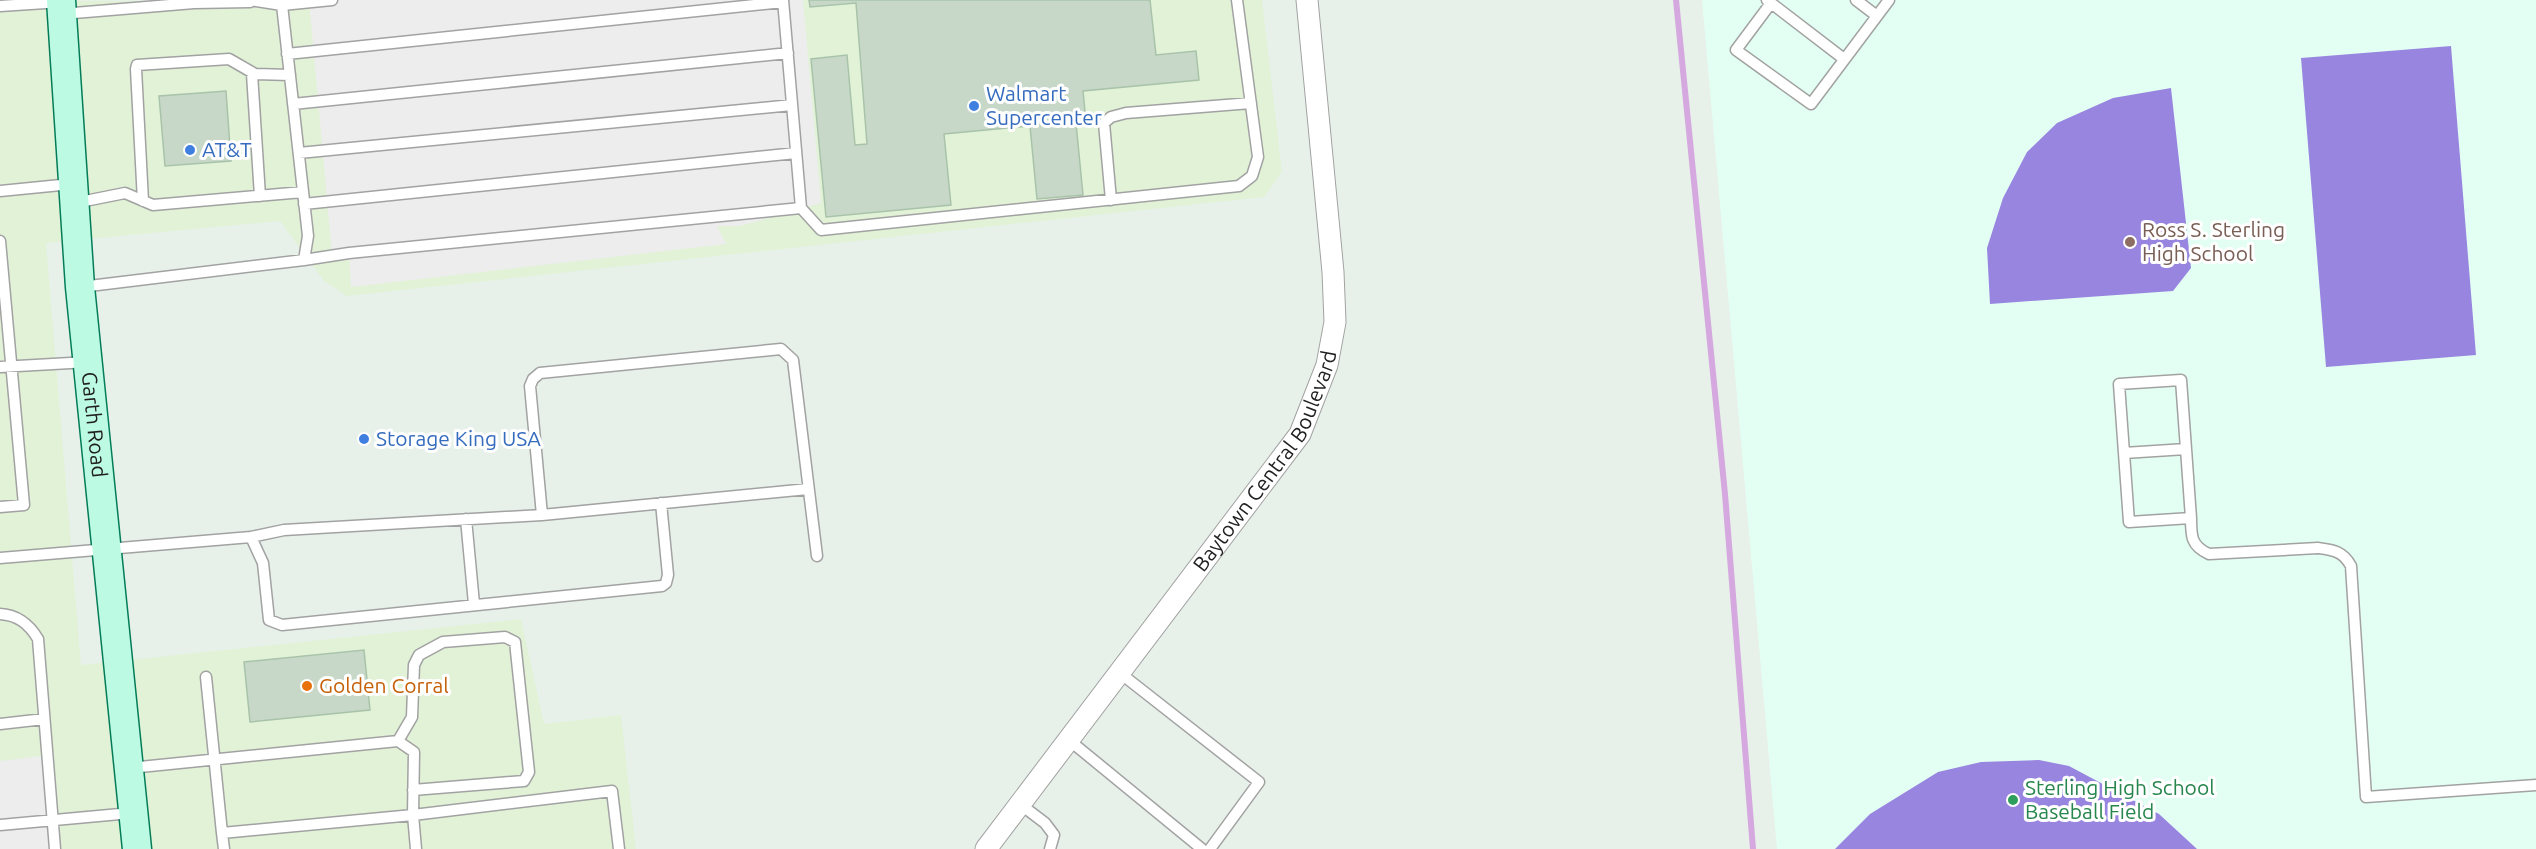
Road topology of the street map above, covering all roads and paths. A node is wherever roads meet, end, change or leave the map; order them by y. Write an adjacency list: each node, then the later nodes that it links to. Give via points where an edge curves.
1 (332, 0): 12 (lane)
2 (1237, 0): 21 (lane)
3 (1307, 0): 52 (street, Baytown Central Boulevard, via 1333,272 1335,322 1327,364 1300,434)
4 (1856, 0): 14 (lane)
5 (1889, 0): 14 (lane)
6 (250, 1): 8 (lane); 12 (lane)
7 (783, 1): 15 (lane); 16 (lane)
8 (194, 2): 10 (lane)
9 (1769, 2): 17 (lane); 17 (lane, via 1736,50 1811,104)
10 (136, 4): 11 (lane)
11 (61, 5): 13 (lane); 26 (main road, Garth Road)
12 (282, 5): 16 (lane)
13 (0, 6)
14 (1877, 16): 17 (lane)
15 (788, 52): 20 (lane); 22 (lane)
16 (287, 54): 19 (lane)
17 (1844, 59)
18 (252, 74): 19 (lane); 27 (lane); 30 (lane, via 229,59 137,64)
19 (290, 75): 20 (lane)
20 (293, 104): 23 (lane)
21 (1251, 104): 29 (lane, via 1258,157 1252,176 1239,186); 29 (lane, via 1111,117 1104,123)
22 (792, 105): 23 (lane); 24 (lane)
23 (299, 153): 28 (lane)
24 (796, 153): 28 (lane); 31 (lane)
25 (0, 191): 26 (lane)
26 (74, 194): 30 (lane, via 125,192); 34 (main road, Garth Road)
27 (260, 196): 28 (lane); 30 (lane, via 153,205)
28 (304, 198): 33 (lane, via 308,236)
29 (1111, 200): 31 (lane, via 821,230)
30 (143, 201)
31 (801, 208): 33 (lane)
32 (0, 241): 37 (lane)
33 (304, 260): 34 (lane)
34 (80, 287): 35 (main road, Garth Road)
35 (88, 362): 37 (lane); 47 (main road, Garth Road)
36 (0, 367): 37 (lane)
37 (12, 367): 42 (lane, via 24,505)
38 (2186, 449): 39 (lane); 39 (lane, via 2181,380 2119,384); 44 (lane)
39 (2124, 453): 44 (lane, via 2129,522)
40 (808, 489): 41 (lane); 43 (lane, via 793,360 781,349 540,373 530,386); 48 (lane)
41 (661, 503): 43 (lane); 50 (lane, via 668,575 662,586)
42 (0, 507)
43 (542, 515): 45 (lane)
44 (2191, 518): 60 (lane, via 2195,545 2209,554 2318,548 2346,556 2351,566 2366,797)
45 (466, 519): 46 (lane, via 284,530); 50 (lane)
46 (251, 537): 47 (lane); 50 (lane, via 263,563 269,620 275,623)
47 (107, 551): 49 (lane); 59 (main road, Garth Road)
48 (817, 556)
49 (0, 558)
50 (474, 604)
51 (0, 614): 54 (lane, via 21,619 38,639)
52 (1120, 673): 56 (street, Baytown Central Boulevard); 76 (lane, via 1259,782)
53 (206, 677): 58 (lane)
54 (44, 719): 55 (lane); 65 (lane)
55 (0, 724)
56 (1069, 740): 62 (street, Baytown Central Boulevard); 75 (lane)
57 (398, 741): 58 (lane); 61 (lane, via 414,752); 61 (lane, via 412,717 414,665 419,655 443,642 505,637 515,642 529,772 524,781)
58 (213, 759): 59 (lane); 67 (lane)
59 (129, 768): 63 (main road, Garth Road)
60 (2536, 785)
61 (413, 790): 64 (lane)
62 (1020, 804): 73 (street, Baytown Central Boulevard); 74 (lane, via 1054,835)
63 (134, 812): 65 (lane); 69 (main road, Garth Road)
64 (413, 815): 67 (lane); 71 (lane); 72 (lane, via 612,791)
65 (52, 820): 66 (lane); 68 (lane)
66 (0, 825)
67 (222, 833): 70 (lane)
68 (55, 849)
69 (137, 849)
70 (224, 849)
71 (416, 849)
72 (619, 849)
73 (986, 849)
74 (1050, 849)
75 (1202, 849)
76 (1210, 849)

